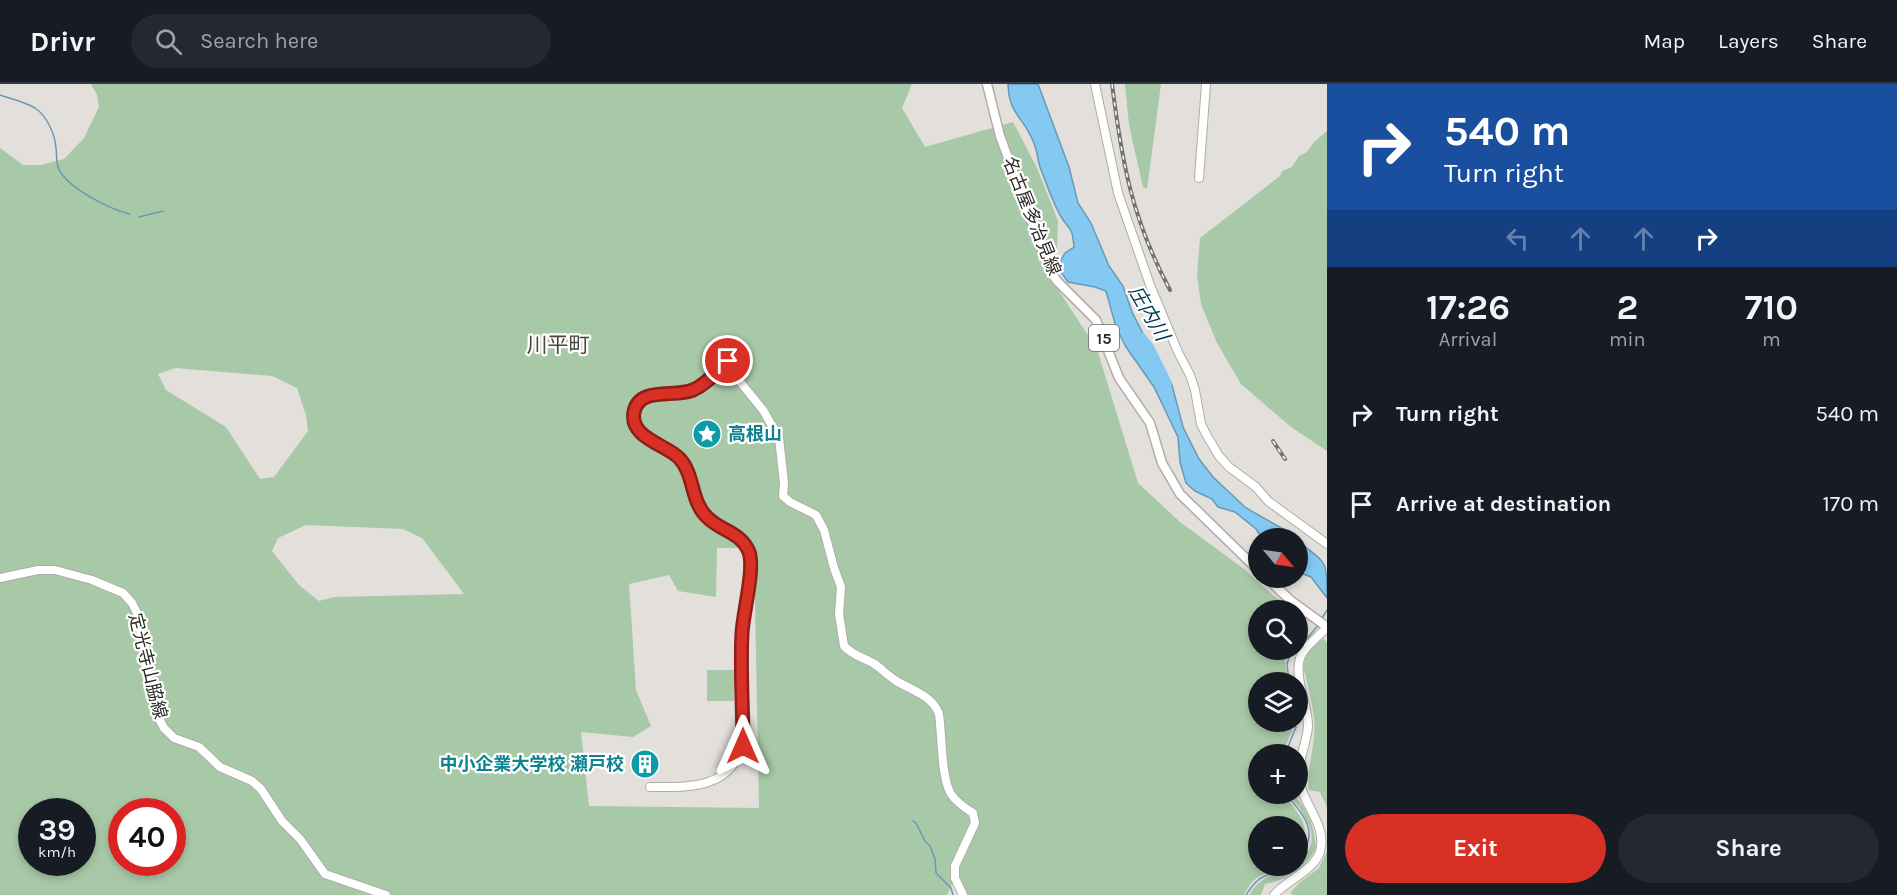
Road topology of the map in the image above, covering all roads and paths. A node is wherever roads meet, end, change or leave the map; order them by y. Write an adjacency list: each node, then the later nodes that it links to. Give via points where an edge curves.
1 (987, 84): 6 (main road, 名古屋多治見線 / 15, via 1000,136 1050,271 1095,320 1119,378 1150,423 1162,463 1180,494)
2 (1095, 84): 5 (main road, via 1118,193 1150,285 1190,375 1206,434 1229,467)
3 (1206, 84): 4 (main road)
4 (1199, 178)
5 (1327, 544)
6 (1248, 560)
7 (0, 578): 11 (main road, 定光寺山脇線, via 54,570 123,593 138,615 146,671 164,728 174,738 199,747 220,767 261,789 325,874)
8 (1277, 588): 9 (main road)
9 (1322, 624): 13 (main road, via 1302,654 1299,666 1308,726 1300,760 1300,783 1322,830 1322,849 1316,860)
10 (650, 787): 12 (main road, via 700,786 713,781 726,774 743,746 742,633 750,554 743,541 707,518 696,499 685,464 677,455 648,440 634,418 643,398 693,390 728,361 779,438 783,496 816,515 824,530 841,586 839,614 844,646 936,707 950,792 973,813 975,823 955,866 955,878)
11 (386, 895)
12 (963, 895)
13 (1274, 895)

